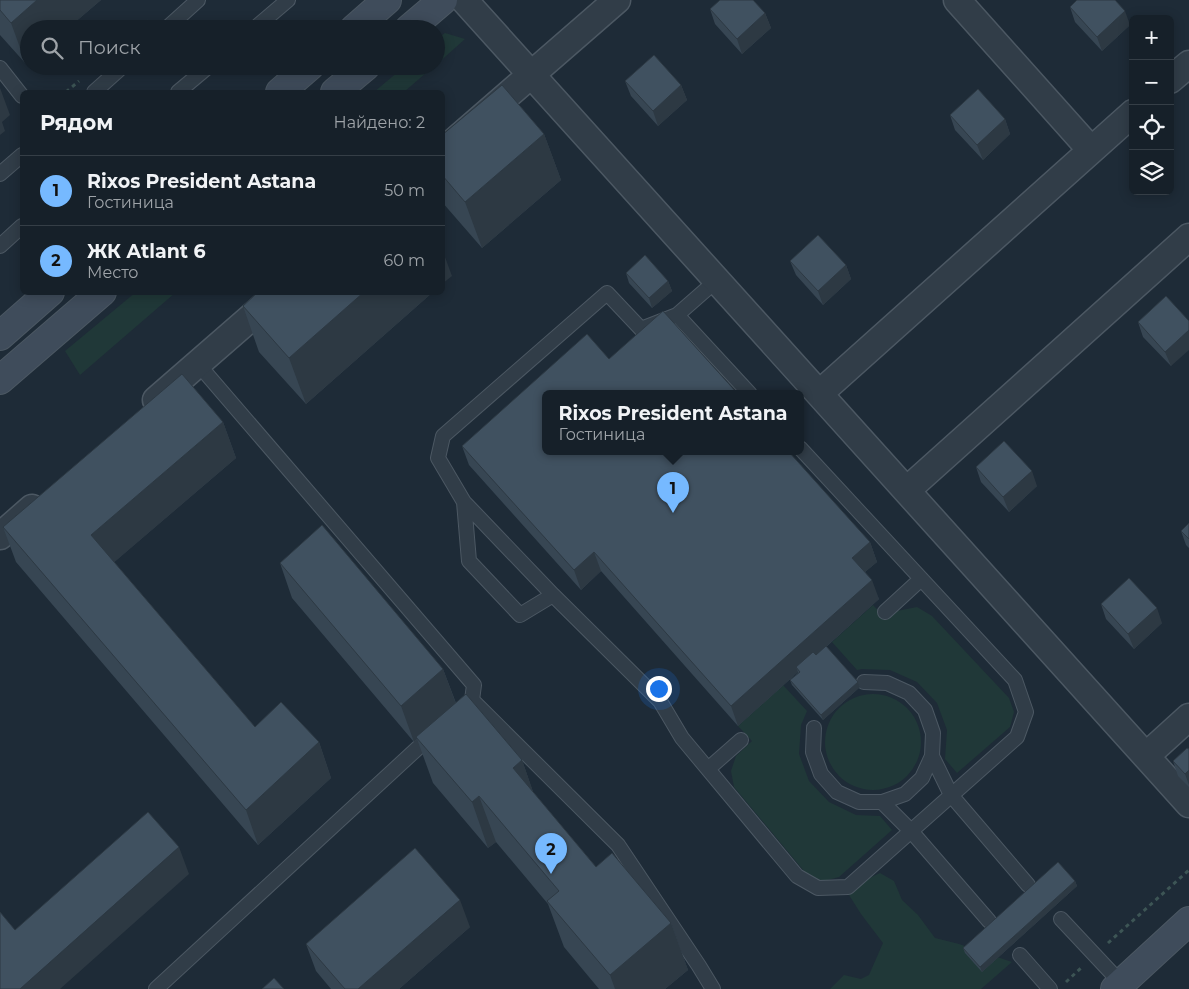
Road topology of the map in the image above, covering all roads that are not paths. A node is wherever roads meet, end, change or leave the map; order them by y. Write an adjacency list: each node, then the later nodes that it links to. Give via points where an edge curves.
1 (198, 0): 8 (lane)
2 (288, 0): 9 (lane)
3 (387, 0): 10 (main road)
4 (443, 0): 11 (main road)
5 (464, 0): 14 (street)
6 (617, 0): 14 (street)
7 (957, 0): 27 (street)
8 (176, 20)
9 (265, 20)
10 (364, 20)
11 (420, 20)
12 (1189, 64): 19 (street)
13 (0, 68): 24 (lane)
14 (532, 74): 26 (street); 33 (street)
15 (113, 75): 20 (lane)
16 (198, 75): 21 (lane)
17 (300, 75): 22 (main road)
18 (355, 75): 23 (main road)
19 (1174, 77)
20 (96, 90)
21 (180, 90)
22 (282, 90)
23 (337, 90)
24 (20, 93)
25 (1129, 117): 27 (street)
26 (445, 149)
27 (1091, 150): 42 (street)
28 (20, 157): 29 (lane)
29 (0, 174)
30 (20, 228): 31 (lane)
31 (0, 246)
32 (1185, 248): 45 (street)
33 (717, 280): 37 (lane); 42 (street)
34 (47, 295): 38 (main road)
35 (99, 295): 40 (main road)
36 (277, 295): 39 (street)
37 (677, 315): 41 (lane); 47 (lane, via 641,329 607,292 443,436 438,458)
38 (0, 336)
39 (198, 364): 43 (street); 53 (lane, via 474,685)
40 (0, 380)
41 (746, 390)
42 (820, 393): 45 (street)
43 (139, 415)
44 (804, 452): 49 (lane)
45 (907, 490): 58 (street)
46 (51, 491): 48 (street)
47 (464, 502): 50 (lane); 50 (lane, via 469,561 520,615)
48 (0, 536)
49 (921, 579): 51 (lane); 60 (lane, via 1015,680 1026,712 1017,737)
50 (553, 595): 59 (lane, via 660,701 682,738)
51 (885, 612)
52 (864, 682): 57 (lane, via 887,683 909,693 925,710 933,732)
53 (472, 700): 70 (lane); 71 (lane, via 618,845)
54 (1189, 718): 58 (street)
55 (814, 728): 61 (lane, via 813,752 821,774 837,792 859,802)
56 (741, 740): 59 (lane)
57 (932, 756): 60 (lane); 61 (lane, via 922,778 905,794)
58 (1146, 756): 62 (street)
59 (708, 769): 63 (lane, via 797,876 818,888 848,886)
60 (951, 795): 63 (lane); 64 (lane)
61 (882, 802): 63 (lane)
62 (1189, 804)
63 (911, 831): 66 (lane)
64 (1028, 885)
65 (1061, 919): 69 (lane)
66 (989, 921)
67 (1189, 921): 69 (main road)
68 (1020, 954): 72 (lane)
69 (1118, 986)
70 (156, 989)
71 (713, 989)
72 (1050, 989)

